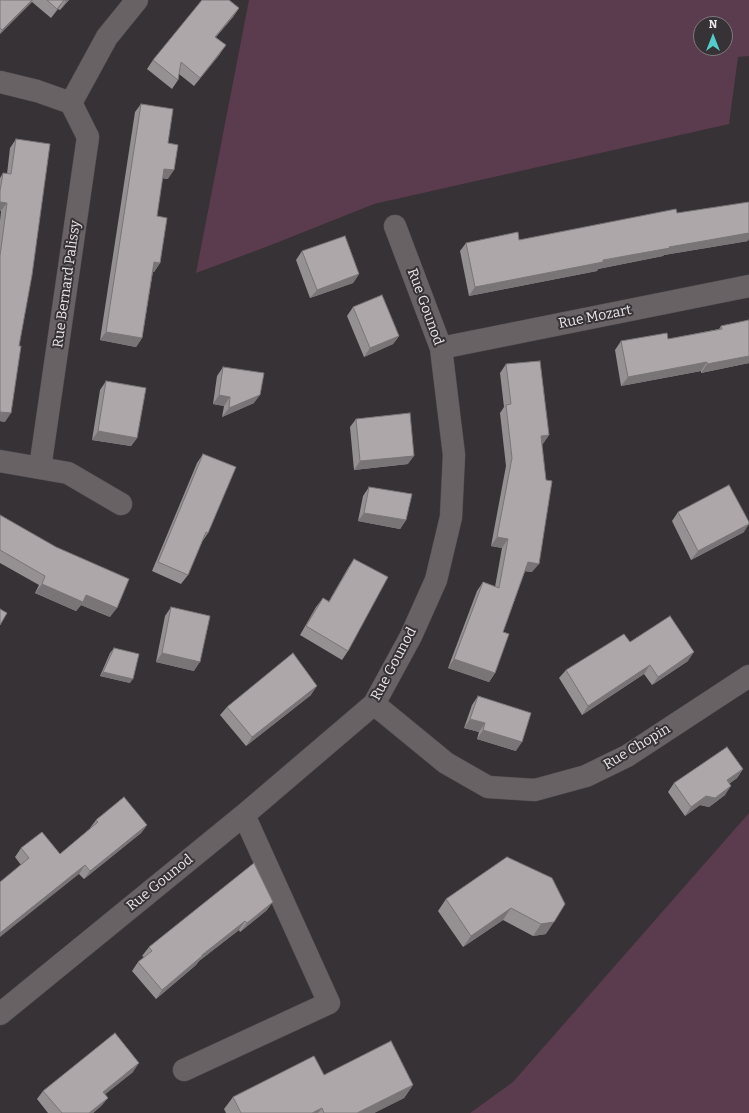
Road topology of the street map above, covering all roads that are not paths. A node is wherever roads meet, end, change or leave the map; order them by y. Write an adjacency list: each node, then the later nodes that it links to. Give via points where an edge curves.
1 (137, 0): 3 (street, via 107,38)
2 (0, 82): 3 (street)
3 (71, 103): 8 (street, Rue Bernard Palissy, via 88,137)
4 (394, 226): 6 (street, Rue Gounod)
5 (749, 286): 6 (street, Rue Mozart)
6 (441, 348): 11 (street, Rue Gounod, via 454,455 451,517 436,580 411,636)
7 (0, 461): 8 (street)
8 (40, 468): 9 (street, via 68,473)
9 (120, 504)
10 (749, 676): 11 (street, Rue Chopin, via 627,756 586,776 535,790 488,787 446,764)
11 (374, 704): 12 (street, Rue Gounod)
12 (244, 815): 13 (street, Rue Gounod); 14 (street, via 328,1003)
13 (0, 1014)
14 (184, 1070)

